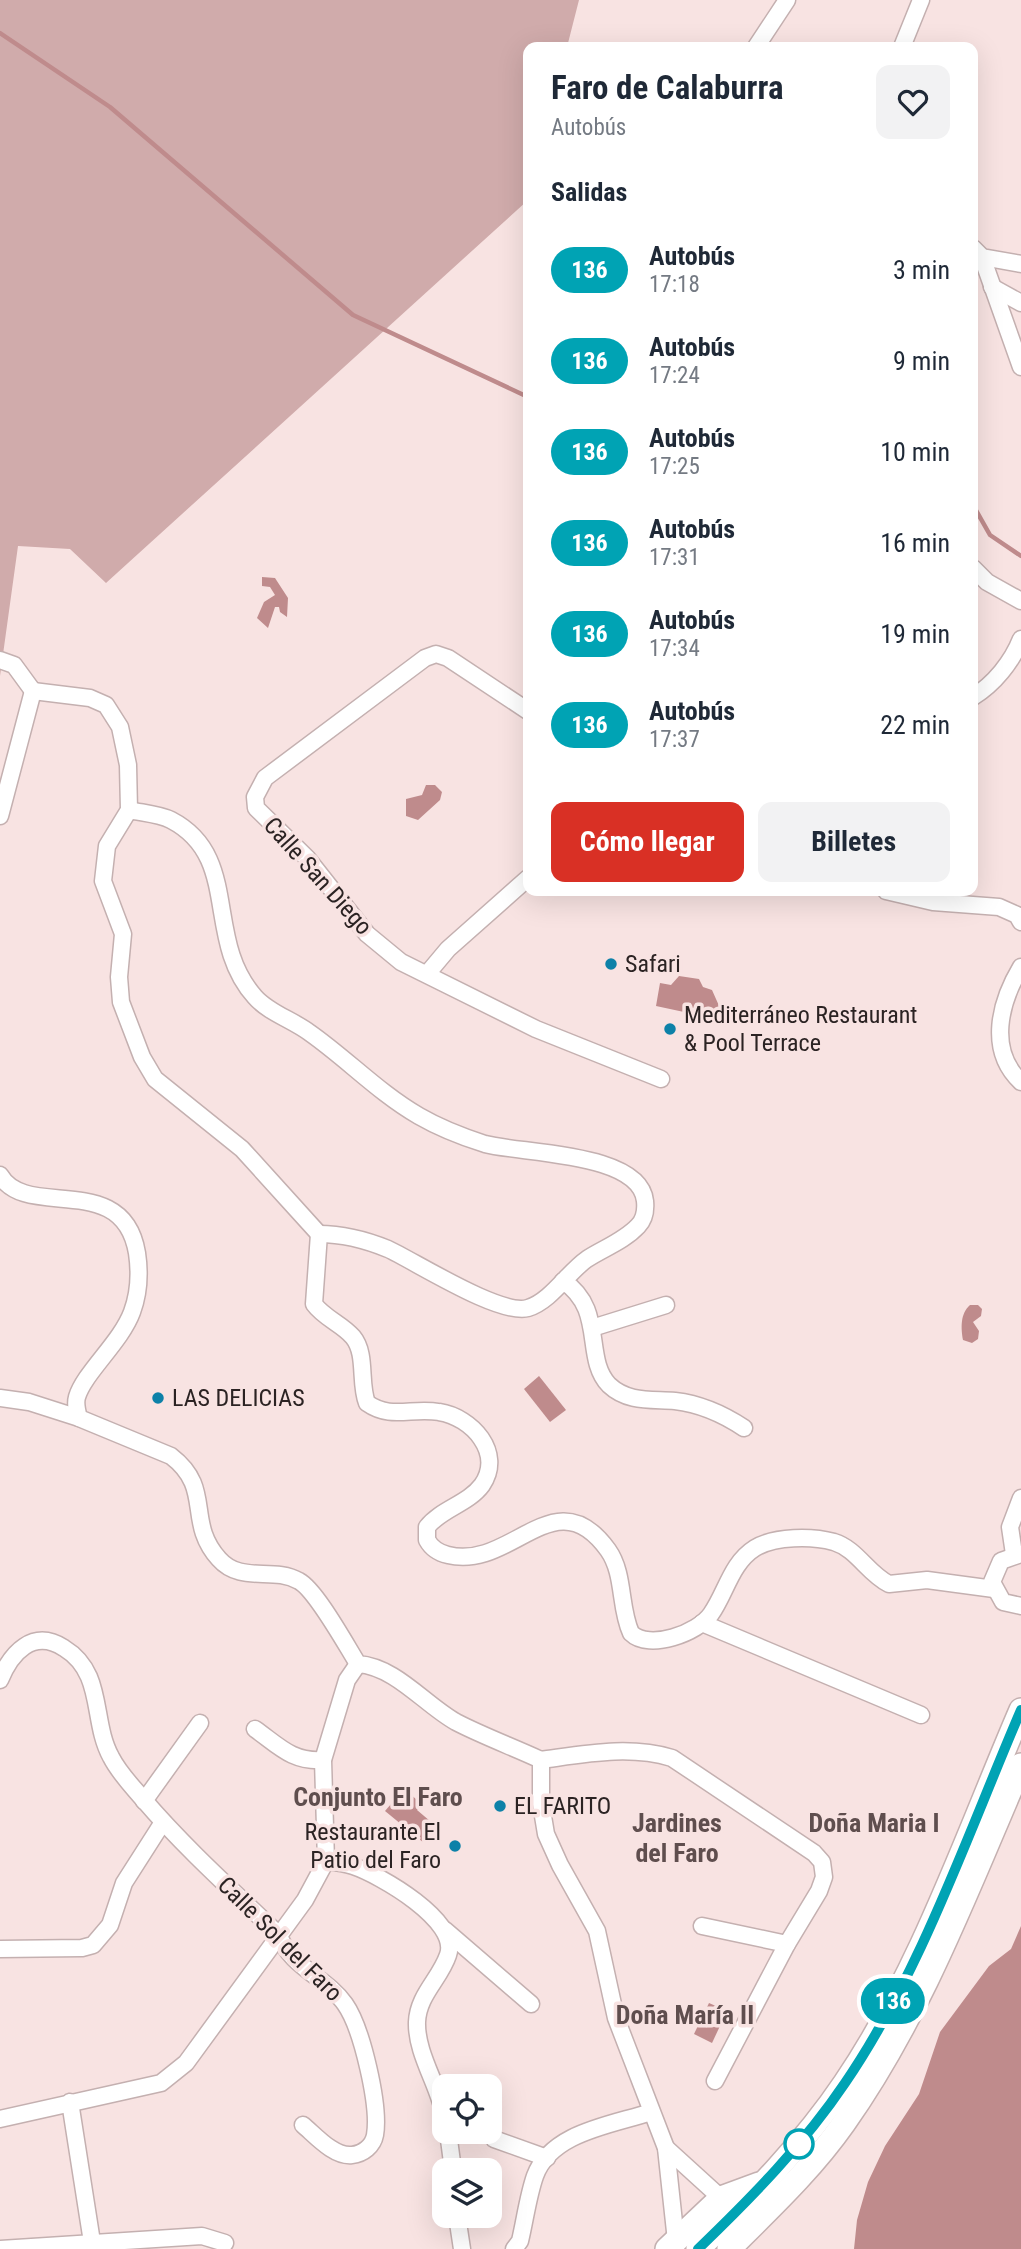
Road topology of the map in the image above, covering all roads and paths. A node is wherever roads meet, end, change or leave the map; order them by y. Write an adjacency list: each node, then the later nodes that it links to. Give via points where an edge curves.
1 (787, 0): 3 (street)
2 (919, 1): 4 (street)
3 (759, 42)
4 (904, 42)
5 (978, 253): 7 (street)
6 (978, 255): 8 (street)
7 (1021, 264)
8 (992, 287): 9 (street); 10 (street)
9 (1021, 303)
10 (1021, 367)
11 (978, 573): 12 (street)
12 (1021, 601)
13 (1021, 639): 16 (street, via 1016,652)
14 (0, 660): 15 (street, via 15,665)
15 (33, 691): 18 (street, via 90,698 106,705 125,745); 19 (street)
16 (978, 694)
17 (523, 709): 24 (street, Calle San Diego, via 449,658 436,654 265,778 254,797 256,808 307,858 367,934 401,962)
18 (129, 810): 28 (street, via 107,846 103,881 123,934 121,1002 142,1057 171,1095 243,1149 272,1178); 29 (street, via 170,819 195,836 211,860 218,882 229,957 256,999 309,1032 420,1116 483,1143 581,1159 629,1174 640,1183 646,1206 639,1226 587,1259)
19 (0, 816)
20 (523, 882): 24 (street, via 447,949)
21 (907, 896): 22 (street, via 999,907 1017,915)
22 (1021, 922)
23 (1021, 967): 26 (street, via 1001,1009 999,1027 1001,1048)
24 (427, 974): 25 (street, Calle San Diego, via 536,1029)
25 (661, 1079)
26 (1021, 1082)
27 (0, 1175): 33 (street, via 22,1192 97,1204 114,1212 135,1241 138,1286 133,1308 124,1331 78,1394)
28 (319, 1234): 29 (street, via 341,1234 388,1249 439,1278 513,1308 537,1304); 39 (street, via 314,1304 353,1337 361,1357 367,1403 388,1414 443,1412 471,1429 487,1444 491,1455 481,1486 431,1522 426,1533 430,1546 453,1556 476,1556 550,1523 573,1520 592,1531 614,1559 628,1626 636,1638 654,1643)
29 (563, 1281): 31 (street, via 583,1299)
30 (666, 1305): 31 (street)
31 (592, 1328): 34 (street, via 601,1372 617,1391 644,1400 703,1407)
32 (0, 1398): 33 (street)
33 (79, 1418): 40 (street, via 183,1465 196,1487 202,1532 222,1562 247,1574 280,1574 302,1582)
34 (744, 1428)
35 (1021, 1497): 36 (street, via 1010,1527)
36 (1018, 1554): 37 (street, via 996,1567)
37 (994, 1589): 38 (street, via 1003,1602); 39 (street, via 927,1580 889,1584 835,1543 782,1540 768,1542 746,1555)
38 (1021, 1606)
39 (702, 1623): 43 (street)
40 (358, 1664): 46 (street, via 346,1680); 47 (street, via 387,1673 457,1722)
41 (0, 1680): 49 (street, Calle Sol del Faro, via 13,1655 34,1642 54,1643 73,1654 95,1691 111,1759)
42 (1021, 1710): 67 (highway, via 897,1993 846,2082)
43 (920, 1715)
44 (200, 1723): 49 (street)
45 (255, 1729): 46 (street, via 304,1762)
46 (323, 1760): 51 (street)
47 (541, 1760): 55 (street, via 629,1751 672,1758 814,1853 822,1862 824,1877); 61 (street, via 546,1834 597,1931 615,2018)
48 (1021, 1765): 77 (highway, via 917,2001 874,2076 812,2164)
49 (145, 1801): 50 (street, Calle Sol del Faro)
50 (163, 1822): 54 (street, Calle Sol del Faro); 56 (street, via 124,1883 110,1926 93,1945)
51 (326, 1861): 53 (street, via 380,1878 406,1893); 54 (street)
52 (702, 1926): 55 (street)
53 (446, 1930): 57 (street); 58 (street, via 449,1954 421,2002 417,2027)
54 (279, 1935): 60 (street, via 175,2074 144,2088); 63 (street, Calle Sol del Faro, via 284,1951 345,2004 373,2094 375,2134 366,2150 356,2155 335,2152)
55 (787, 1944): 59 (street)
56 (0, 1949)
57 (531, 2004)
58 (432, 2075)
59 (715, 2081)
60 (70, 2102): 62 (street); 70 (street)
61 (651, 2112): 65 (street); 66 (street, via 571,2138)
62 (0, 2119)
63 (303, 2125)
64 (502, 2142): 66 (street)
65 (666, 2148): 68 (street); 72 (street)
66 (547, 2158): 75 (street, via 535,2176 520,2241)
67 (762, 2183): 68 (highway); 76 (highway)
68 (721, 2198): 72 (highway)
69 (458, 2228): 73 (street)
70 (92, 2242): 71 (street, via 202,2236); 74 (street)
71 (225, 2243)
72 (672, 2245)
73 (461, 2248)
74 (0, 2249)
75 (514, 2249)
76 (698, 2249)
77 (729, 2249)

